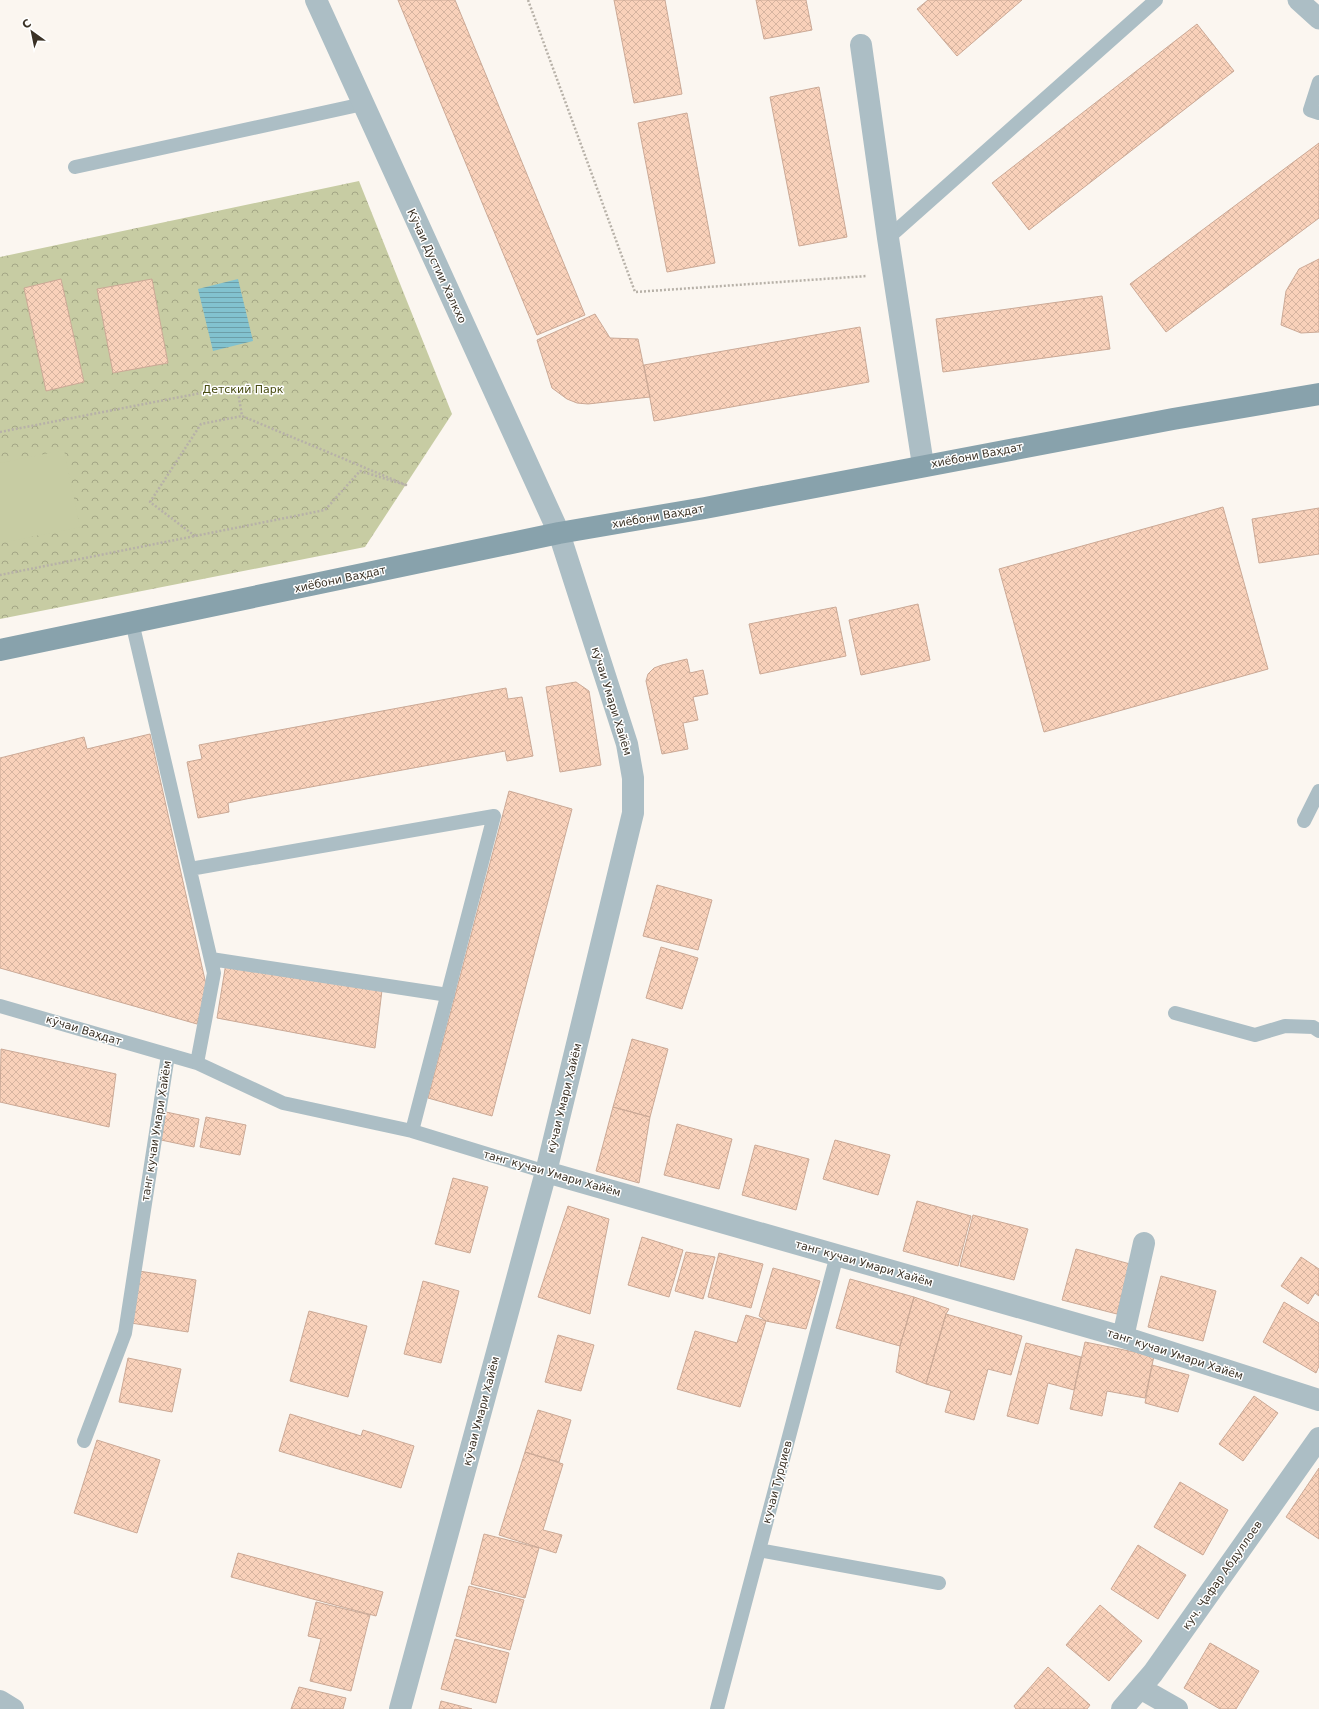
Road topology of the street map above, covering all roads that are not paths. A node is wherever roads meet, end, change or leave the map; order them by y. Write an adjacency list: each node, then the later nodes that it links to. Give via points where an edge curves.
1 (316, 0): 7 (street, Кӯчаи Дустии Халкхо)
2 (1156, 0): 10 (lane)
3 (1298, 0): 4 (street)
4 (1319, 18)
5 (861, 45): 10 (street)
6 (1319, 82): 8 (lane, via 1310,110)
7 (363, 104): 9 (lane); 13 (street, Кӯчаи Дустии Халкхо)
8 (1319, 113)
9 (75, 168)
10 (888, 238): 12 (street)
11 (1319, 394): 12 (main road, хиёбони Ваҳдат, via 1173,418)
12 (923, 465): 13 (main road, хиёбони Ваҳдат, via 705,508)
13 (559, 533): 14 (main road, хиёбони Ваҳдат); 27 (street, кӯчаи Умари Хайём, via 626,744 633,778 633,813)
14 (132, 622): 15 (main road, хиёбони Ваҳдат); 18 (lane)
15 (0, 650)
16 (1319, 791): 17 (lane)
17 (1304, 820)
18 (190, 869): 19 (lane); 20 (lane, via 494,816)
19 (211, 959): 20 (lane); 25 (lane, via 214,973)
20 (448, 995): 26 (lane)
21 (0, 1006): 24 (lane, кӯчаи Ваҳдат)
22 (1175, 1013): 23 (lane, via 1255,1035 1285,1026 1313,1027)
23 (1319, 1031)
24 (168, 1056): 25 (lane, танг кучаи Умари Хайём); 33 (lane, танг кучаи Умари Хайём, via 125,1333)
25 (197, 1063): 26 (lane, танг кучаи Умари Хайём, via 283,1102)
26 (412, 1131): 27 (lane, танг кучаи Умари Хайём)
27 (546, 1172): 29 (street, танг кучаи Умари Хайём); 39 (street, кӯчаи Умари Хайём)
28 (1144, 1243): 30 (street)
29 (837, 1255): 30 (street, танг кучаи Умари Хайём); 34 (lane, кучаи Турдиев)
30 (1122, 1337): 31 (street, танг кучаи Умари Хайём)
31 (1319, 1400)
32 (1319, 1438): 36 (street, куч. Ҷафар Абдуллоев)
33 (84, 1441)
34 (759, 1550): 35 (lane); 40 (lane, кучаи Турдиев)
35 (940, 1583)
36 (1140, 1688): 41 (street, куч. Ҷафар Абдуллоев); 42 (street)
37 (0, 1701): 38 (street)
38 (13, 1709)
39 (400, 1709)
40 (717, 1709)
41 (1122, 1709)
42 (1177, 1709)

